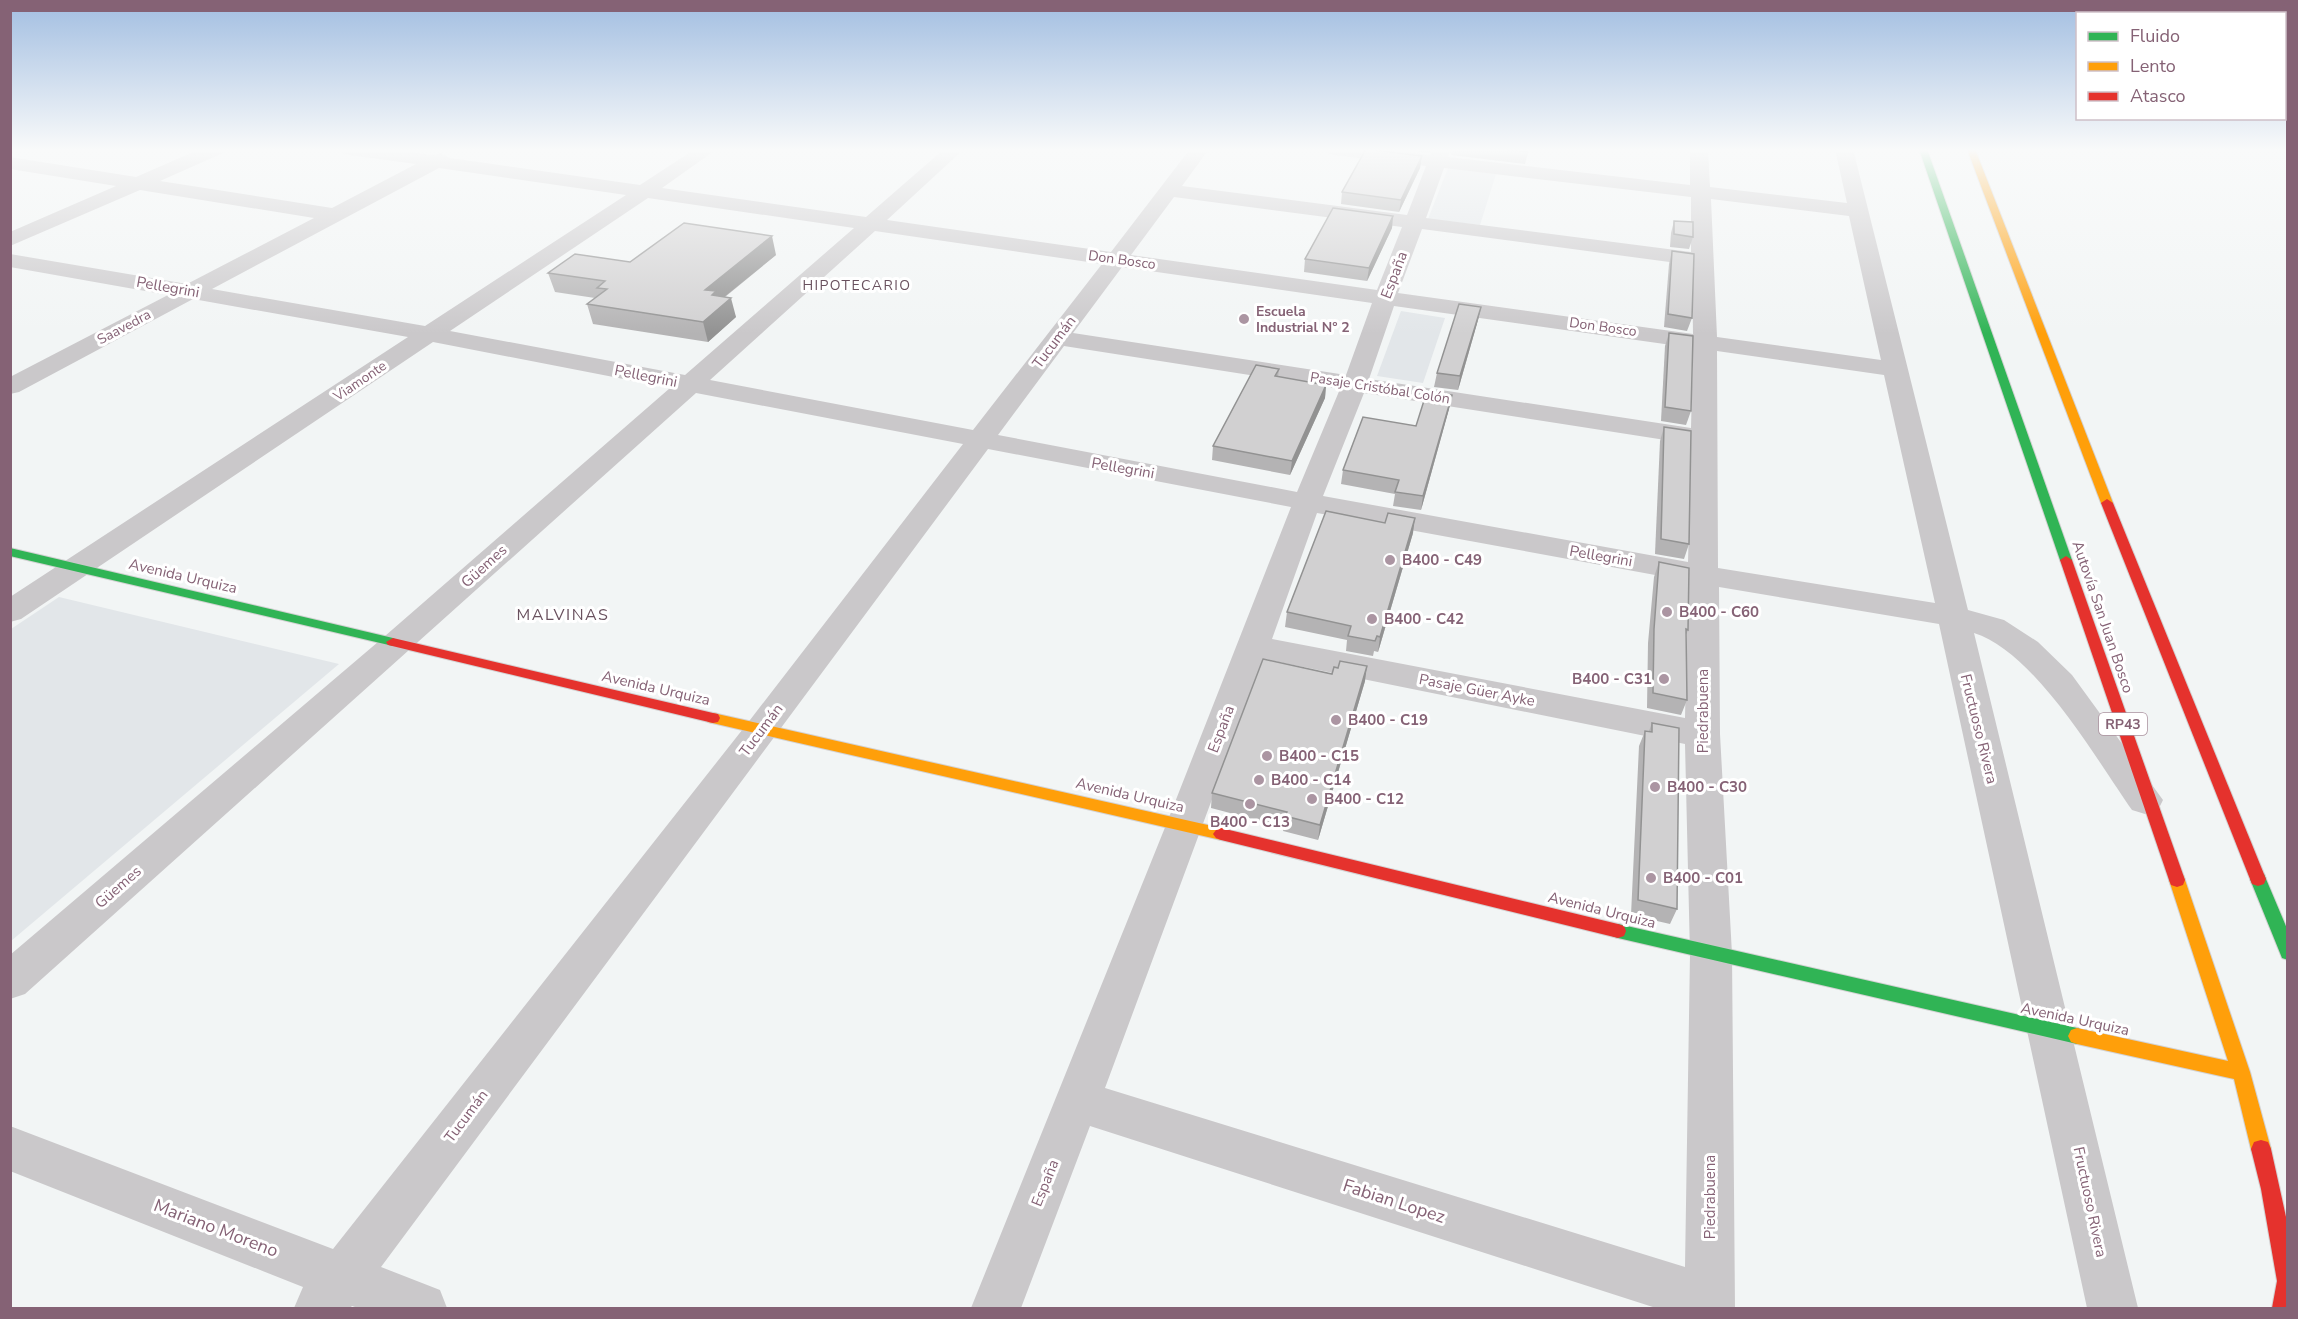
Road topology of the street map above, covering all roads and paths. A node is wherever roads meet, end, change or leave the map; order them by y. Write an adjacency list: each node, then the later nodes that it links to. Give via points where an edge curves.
1 (76, 211): 18 (street)
2 (308, 211): 15 (street)
3 (343, 211): 15 (street, Saavedra)
4 (616, 211): 24 (street, Viamonte)
5 (779, 211): 17 (street, Don Bosco)
6 (885, 211): 17 (street, Güemes)
7 (1153, 211): 19 (street, Tucumán)
8 (1326, 211): 16 (street)
9 (1418, 211): 16 (street, España)
10 (1701, 211): 21 (street, Piedrabuena)
11 (1855, 211): 12 (street)
12 (1859, 211): 27 (street, Fructuoso Rivera)
13 (1944, 211): 43 (main road, Autovía San Juan Bosco / RP43)
14 (1995, 211): 45 (main road, via 2128,557)
15 (335, 215): 22 (street, Saavedra)
16 (1414, 222): 21 (street); 23 (street, España)
17 (870, 224): 19 (street, Don Bosco); 28 (street, Güemes)
18 (10, 240)
19 (1117, 259): 23 (street, Don Bosco); 25 (street, Tucumán)
20 (10, 260): 22 (street, Pellegrini)
21 (1701, 260): 26 (street, Piedrabuena)
22 (191, 291): 24 (street, Pellegrini); 30 (street, Saavedra)
23 (1385, 298): 26 (street, Don Bosco); 29 (street, España)
24 (429, 334): 28 (street, Pellegrini); 35 (street, Viamonte)
25 (1057, 338): 29 (street, Pasaje Cristóbal Colón); 32 (street, Tucumán)
26 (1705, 341): 27 (street, Don Bosco); 31 (street, Piedrabuena)
27 (1895, 369): 38 (street, Fructuoso Rivera)
28 (688, 384): 32 (street, Pellegrini); 39 (street, Güemes)
29 (1355, 384): 31 (street, Pasaje Cristóbal Colón); 33 (street, España)
30 (10, 387)
31 (1703, 438): 36 (street, Piedrabuena)
32 (979, 441): 33 (street, Pellegrini); 41 (street, Tucumán)
33 (1307, 502): 36 (street, Pellegrini); 40 (street, España)
34 (10, 552): 35 (main road, Avenida Urquiza)
35 (77, 568): 37 (street, Viamonte); 39 (main road, Avenida Urquiza)
36 (1705, 575): 38 (street, Pellegrini); 42 (street, Piedrabuena)
37 (10, 612)
38 (1953, 616): 43 (street, Pellegrini, via 1993,628 2026,650 2061,683); 48 (street, Fructuoso Rivera)
39 (397, 644): 41 (main road, Avenida Urquiza); 47 (street, Güemes)
40 (1252, 646): 42 (street, Pasaje Güer Ayke); 44 (street, España)
41 (762, 729): 44 (main road, Avenida Urquiza); 52 (street, Tucumán)
42 (1702, 734): 46 (street, Piedrabuena)
43 (2154, 812): 49 (main road, Autovía San Juan Bosco / RP43)
44 (1185, 825): 46 (main road, Avenida Urquiza); 50 (street, España)
45 (2288, 953)
46 (1711, 954): 48 (main road, Avenida Urquiza); 53 (street, Piedrabuena)
47 (10, 981)
48 (2052, 1032): 49 (main road, Avenida Urquiza); 56 (street, Fructuoso Rivera)
49 (2241, 1072): 57 (main road, Autovía San Juan Bosco / RP43, via 2271,1189 2287,1281)
50 (1078, 1101): 53 (street, Fabian Lopez); 55 (street, España)
51 (10, 1148): 52 (street, Mariano Moreno)
52 (331, 1293): 54 (street, Mariano Moreno)
53 (1710, 1304)
54 (422, 1308)
55 (996, 1308)
56 (2113, 1308)
57 (2283, 1308)

